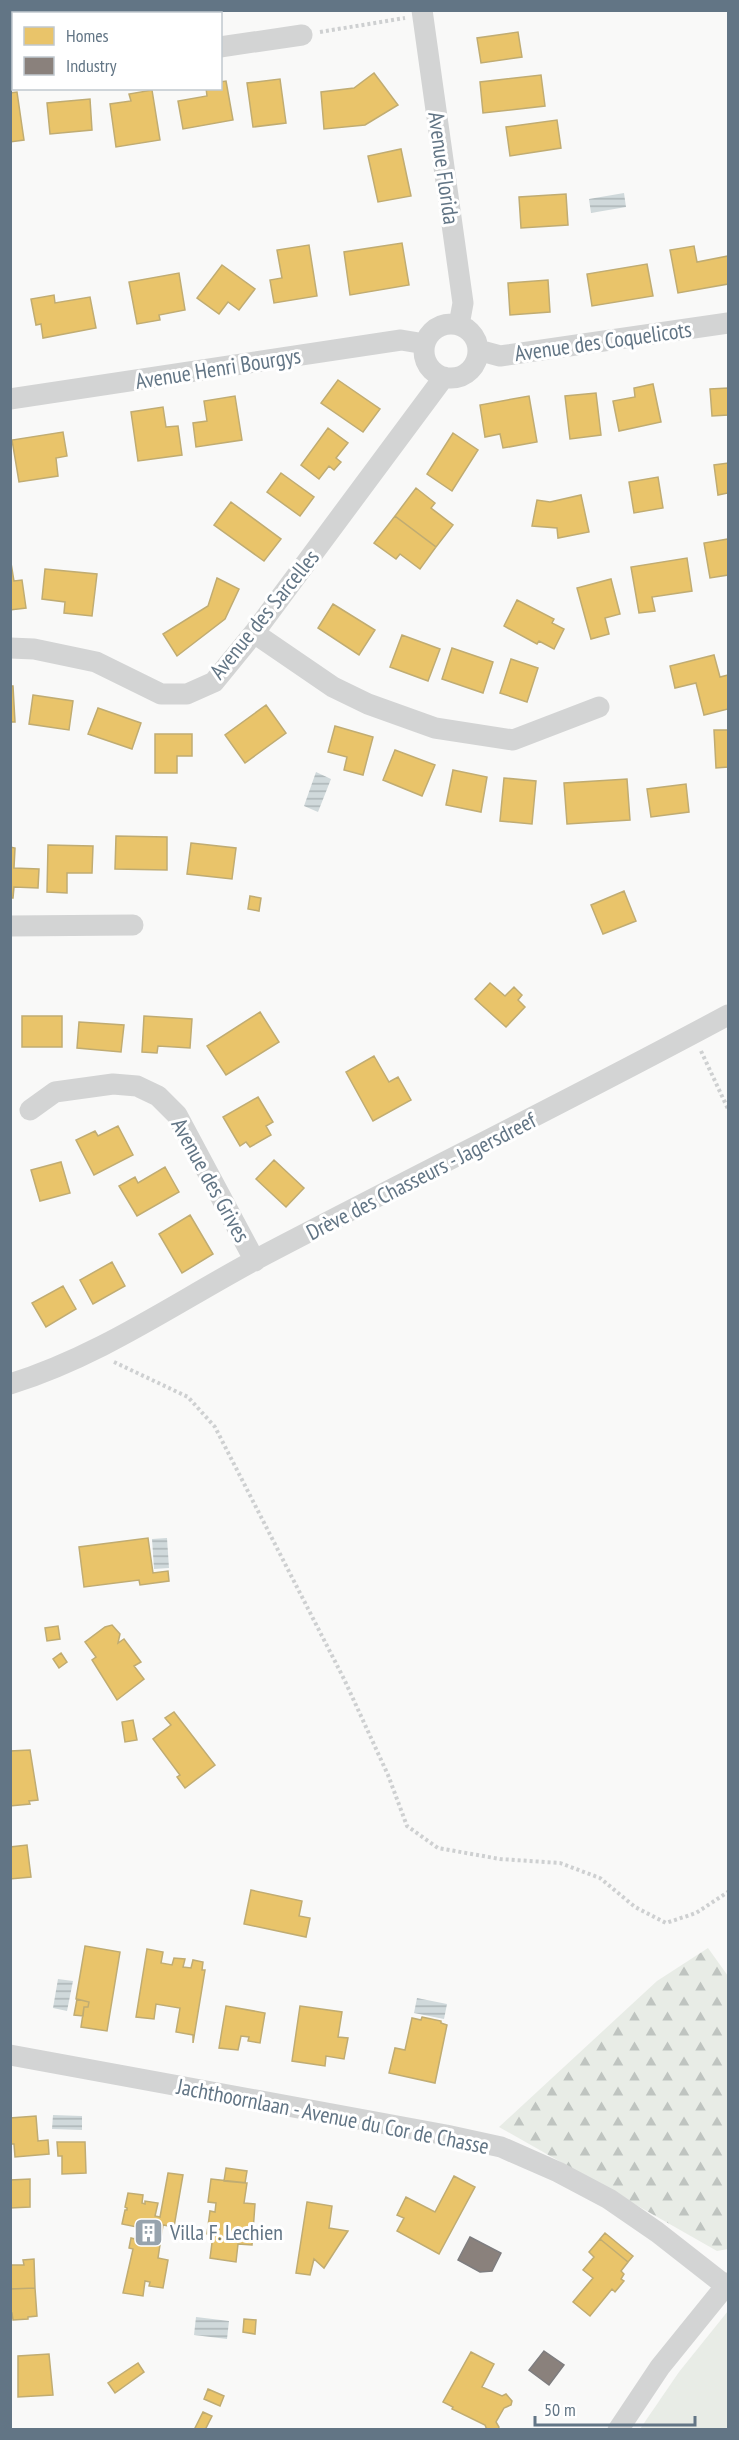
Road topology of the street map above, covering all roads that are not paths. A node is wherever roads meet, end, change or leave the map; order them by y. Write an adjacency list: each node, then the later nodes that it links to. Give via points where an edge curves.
1 (423, 13): 5 (street, Avenue Florida, via 463,303)
2 (302, 35): 3 (street)
3 (222, 47)
4 (729, 323): 7 (street, Avenue des Coquelicots, via 500,356)
5 (459, 325): 6 (street, via 445,325 432,331); 7 (street, via 476,339)
6 (425, 344): 8 (street, via 425,358 432,370); 9 (street, Avenue Henri Bourgys, via 400,340)
7 (478, 350): 8 (street, via 476,363 468,372 456,378)
8 (444, 377): 10 (street, Avenue des Sarcelles)
9 (10, 399)
10 (254, 633): 11 (street, Avenue des Sarcelles, via 214,682 187,694 161,694 96,662); 12 (street, via 333,687 435,728 513,740)
11 (10, 648)
12 (599, 707)
13 (133, 925): 14 (street)
14 (10, 926)
15 (729, 1015): 17 (street, Drève des Chasseurs - Jagersdreef)
16 (30, 1110): 17 (street, Avenue des Grives, via 56,1092 113,1084 137,1086 158,1096 177,1115)
17 (255, 1260): 18 (street, Drève des Chasseurs - Jagersdreef, via 76,1360)
18 (10, 1384)
19 (10, 2055): 20 (street, Jachthoornlaan - Avenue du Cor de Chasse, via 501,2147 609,2199)
20 (727, 2284): 21 (street, via 660,2367)
21 (618, 2430)

